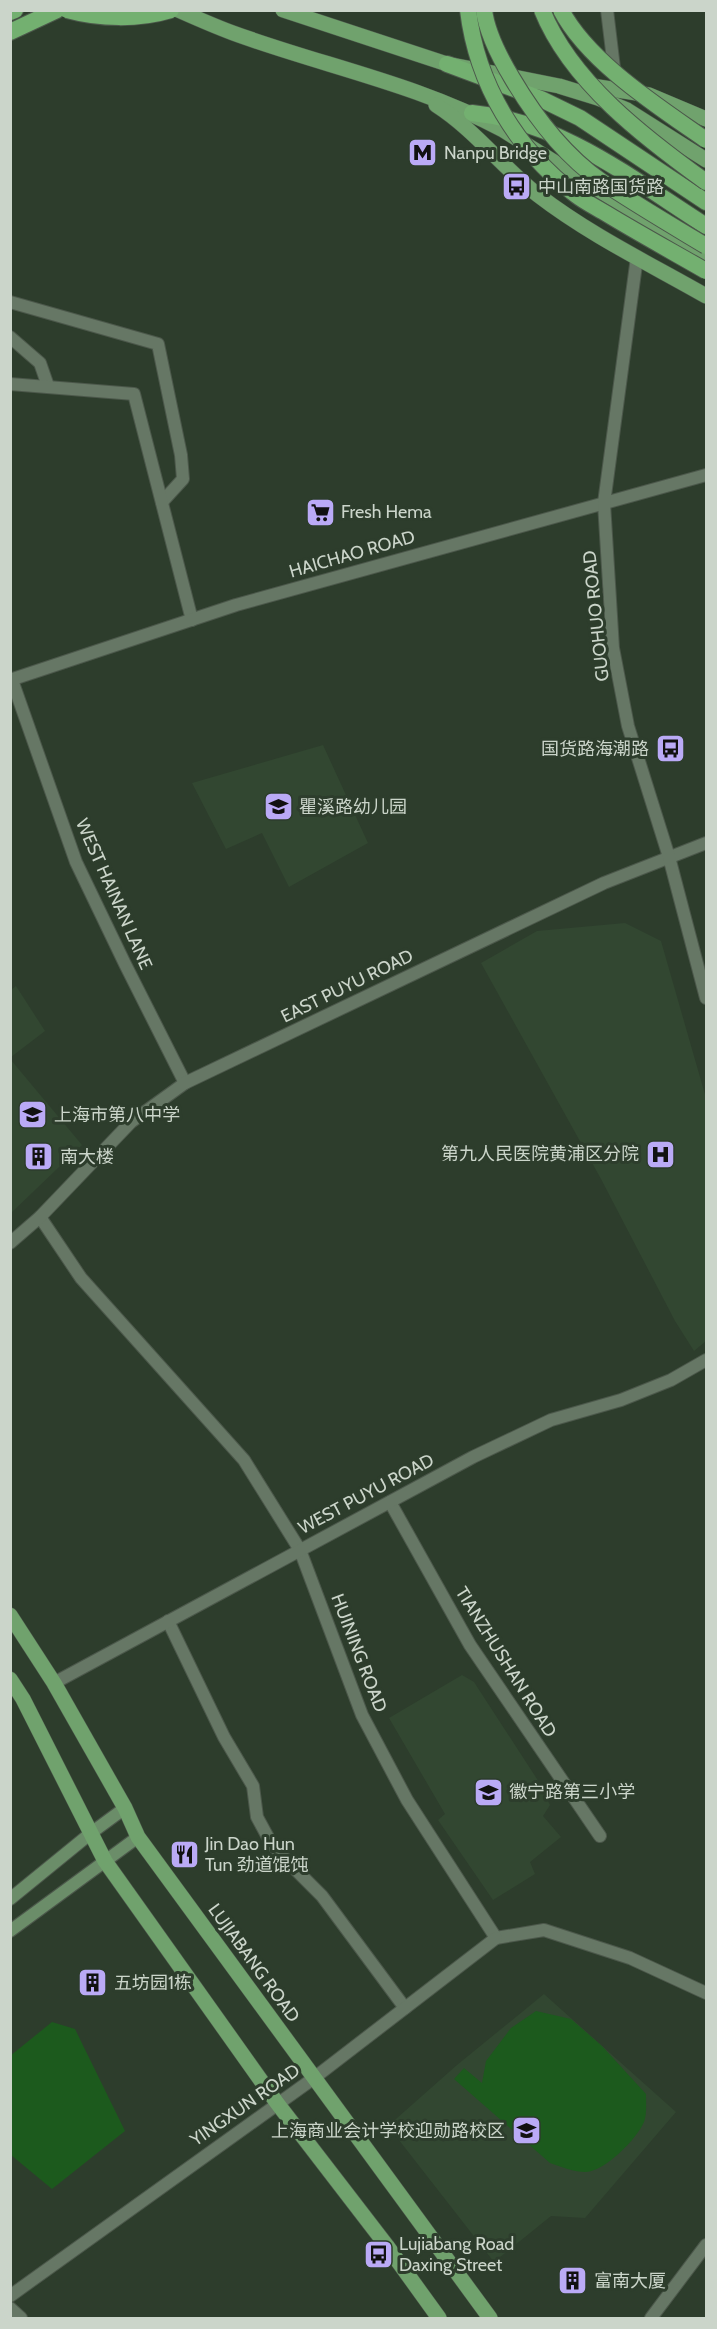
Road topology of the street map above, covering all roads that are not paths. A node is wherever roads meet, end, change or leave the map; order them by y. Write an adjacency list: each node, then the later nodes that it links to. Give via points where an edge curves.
1 (15, 10): 12 (highway)
2 (57, 10): 13 (highway)
3 (67, 10): 4 (highway, bridge, via 124,17)
4 (171, 10)
5 (178, 10): 17 (main road, via 233,33)
6 (283, 10): 14 (main road)
7 (468, 10): 28 (highway, bridge, via 470,31 487,86 508,125 542,164 576,196)
8 (484, 10): 25 (highway, bridge, via 485,22 505,66 530,109 558,143 599,180)
9 (542, 10): 16 (highway, bridge, via 563,50)
10 (561, 10): 21 (highway, bridge, via 597,57)
11 (607, 10): 18 (street)
12 (10, 12)
13 (10, 32)
14 (447, 64): 15 (main road); 23 (highway, via 541,99 600,131)
15 (559, 86): 16 (main road); 21 (main road, via 627,110)
16 (593, 86): 18 (main road); 22 (highway, bridge)
17 (410, 89): 19 (main road); 26 (main road, via 470,129 537,194)
18 (617, 89): 20 (main road, via 663,99); 21 (main road)
19 (472, 113): 24 (highway, via 506,117 569,140); 27 (main road)
20 (706, 119)
21 (704, 152)
22 (706, 182)
23 (706, 202)
24 (706, 226)
25 (706, 246)
26 (637, 257): 29 (main road); 36 (street, GUOHUO ROAD)
27 (706, 257)
28 (706, 271)
29 (706, 296)
30 (10, 302): 35 (street, via 158,344 183,479)
31 (10, 337): 33 (street, via 40,363)
32 (10, 384): 33 (street)
33 (48, 386): 35 (street, via 134,394)
34 (706, 475): 36 (street, HAICHAO ROAD)
35 (162, 502): 37 (street)
36 (604, 503): 37 (street, HAICHAO ROAD); 40 (street, GUOHUO ROAD, via 613,648 628,726)
37 (192, 620): 38 (street, HAICHAO ROAD)
38 (11, 680): 42 (street, WEST HAINAN LANE, via 76,862)
39 (706, 843): 40 (street, EAST PUYU ROAD)
40 (669, 857): 41 (street, GUOHUO ROAD); 42 (street, EAST PUYU ROAD, via 604,883)
41 (706, 998)
42 (185, 1083): 43 (street, EAST PUYU ROAD, via 131,1122)
43 (40, 1216): 44 (street, EAST PUYU ROAD); 47 (street, HUINING ROAD, via 81,1278 244,1460)
44 (10, 1243)
45 (706, 1360): 46 (street, WEST PUYU ROAD, via 671,1380 621,1400 551,1420)
46 (390, 1502): 47 (street, WEST PUYU ROAD); 54 (street, TIANZHUSHAN ROAD, via 470,1645)
47 (300, 1550): 49 (street, WEST PUYU ROAD); 59 (street, HUINING ROAD, via 362,1715 407,1800)
48 (10, 1615): 51 (main road, LUJIABANG ROAD)
49 (168, 1621): 51 (street, WEST PUYU ROAD); 61 (street, via 224,1737 253,1786 257,1817 270,1842 322,1896)
50 (10, 1679): 53 (main road)
51 (54, 1683): 52 (main road, LUJIABANG ROAD)
52 (125, 1808): 53 (main road); 55 (main road, LUJIABANG ROAD)
53 (91, 1833): 56 (main road); 57 (main road)
54 (600, 1836)
55 (138, 1837): 56 (main road); 62 (main road, LUJIABANG ROAD)
56 (105, 1861): 58 (main road); 63 (main road)
57 (10, 1899)
58 (10, 1931)
59 (496, 1938): 60 (street, via 544,1930 630,1958); 61 (street, YINGXUN ROAD)
60 (706, 1993)
61 (405, 2008): 62 (street, YINGXUN ROAD)
62 (314, 2078): 63 (street, YINGXUN ROAD); 69 (main road, LUJIABANG ROAD)
63 (277, 2103): 65 (street, YINGXUN ROAD); 68 (main road)
64 (706, 2245): 70 (street)
65 (10, 2296)
66 (10, 2307): 67 (street)
67 (21, 2319)
68 (439, 2319)
69 (490, 2319)
70 (651, 2319)

